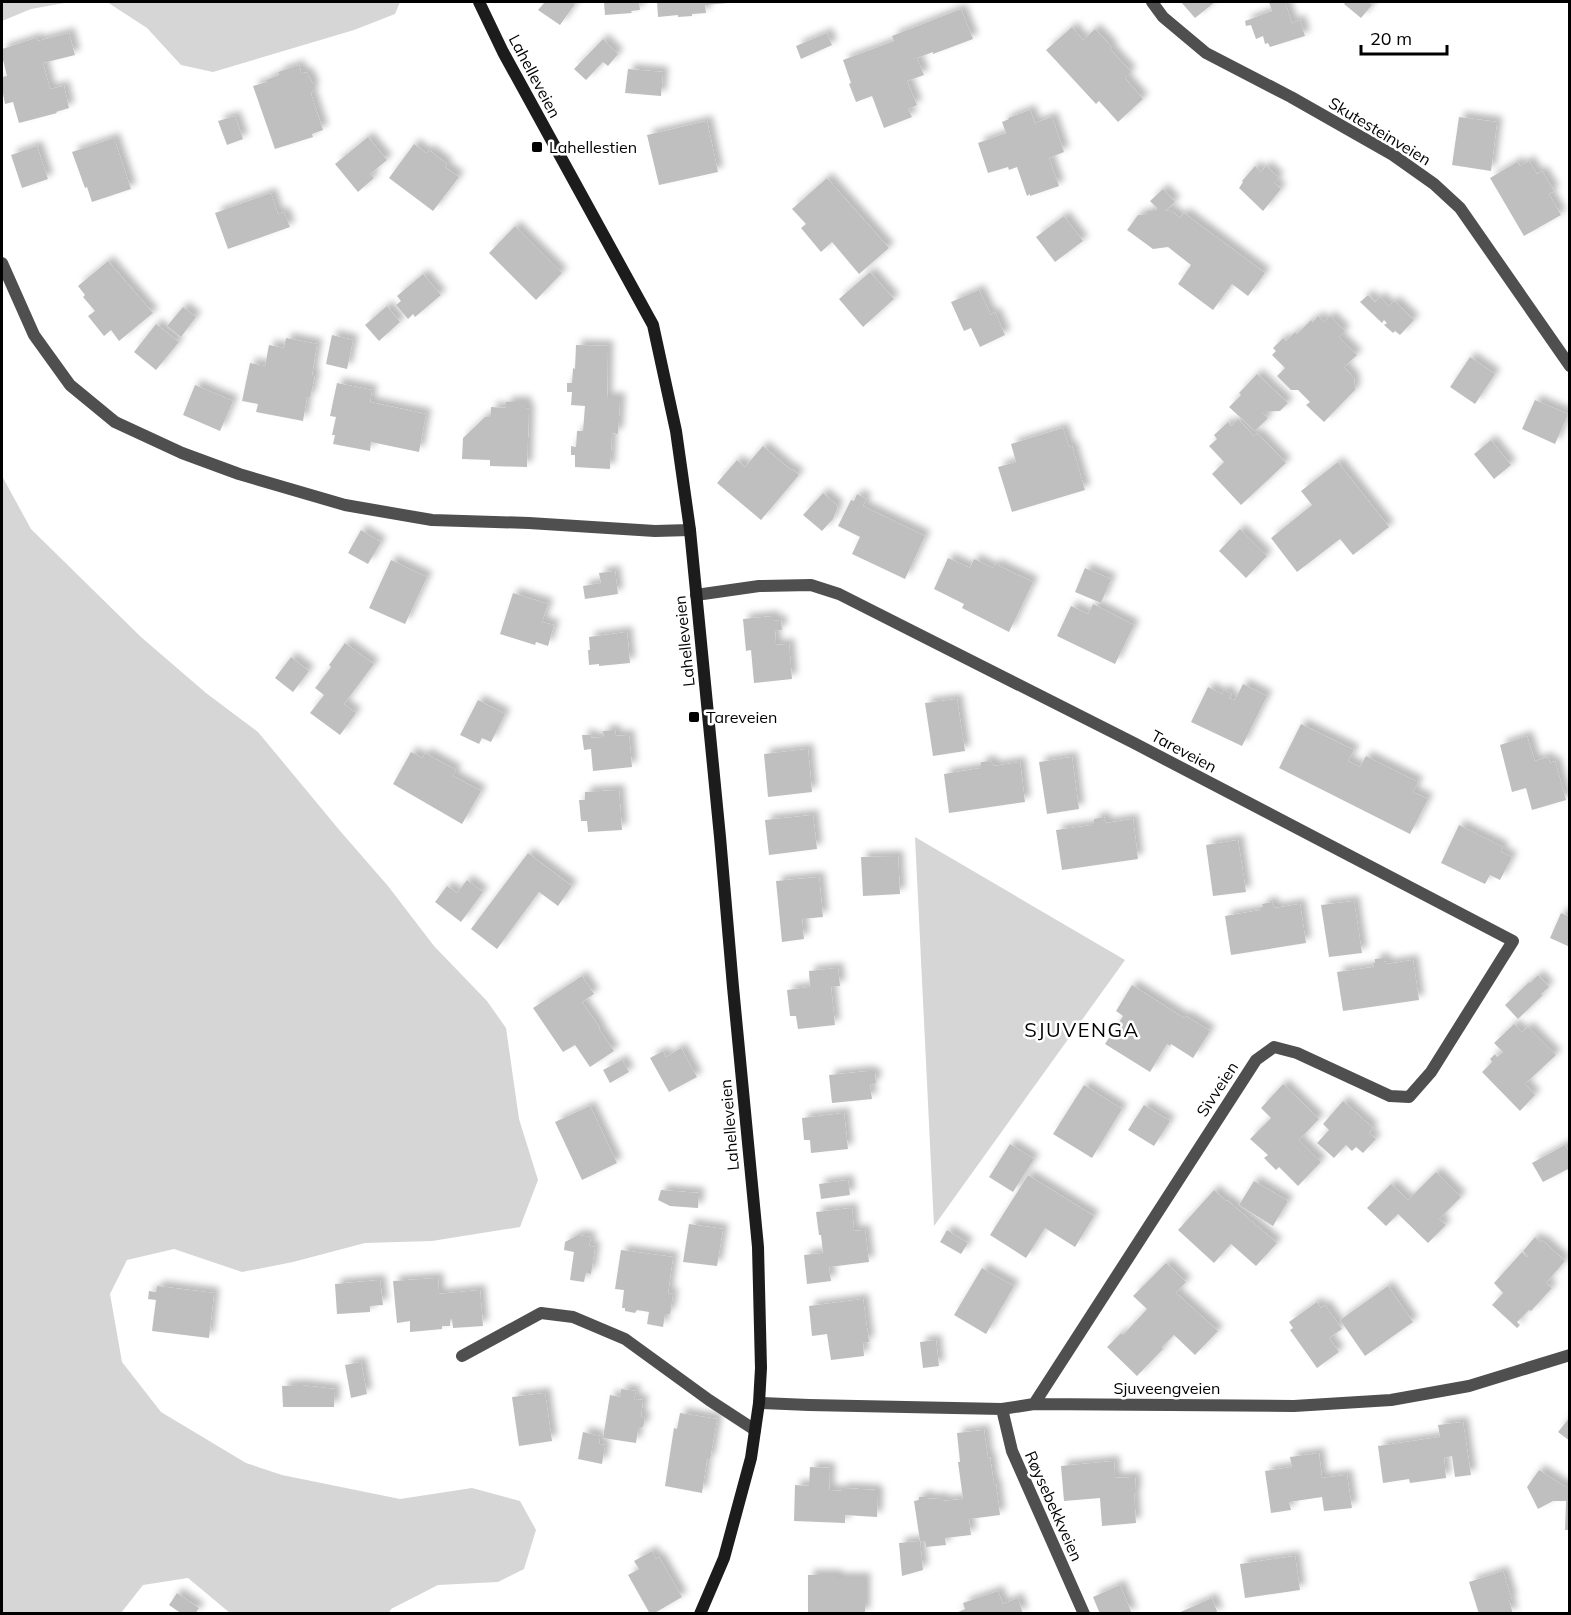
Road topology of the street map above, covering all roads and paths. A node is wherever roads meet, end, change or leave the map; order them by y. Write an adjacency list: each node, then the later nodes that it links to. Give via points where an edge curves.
1 (479, 2): 5 (street, Lahelleveien, via 653,325 676,431)
2 (1152, 2): 4 (street, Skutesteinveien, via 1206,54 1393,154 1434,184 1460,208)
3 (2, 263): 5 (street, via 34,335 70,385 115,422 182,453 345,505 432,520)
4 (1569, 366)
5 (690, 530): 6 (street, Lahelleveien)
6 (696, 595): 7 (street, Tareveien, via 759,586 811,585 839,594); 10 (street, Lahelleveien, via 758,1247)
7 (1513, 941): 11 (street, Sivveien, via 1431,1072 1409,1097 1390,1096 1297,1053 1274,1047 1256,1059)
8 (1569, 1355): 11 (street, Sjuveengveien, via 1469,1386 1391,1400 1294,1406)
9 (462, 1356): 13 (street, via 541,1313 573,1317 625,1339)
10 (759, 1402): 12 (street, Sjuveengveien); 13 (street, Lahelleveien)
11 (1034, 1404): 12 (street, Sjuveengveien)
12 (1002, 1409): 15 (street, Røysebekkveien, via 1012,1451)
13 (755, 1430): 14 (street, Lahelleveien, via 724,1558)
14 (700, 1614)
15 (1084, 1614)

